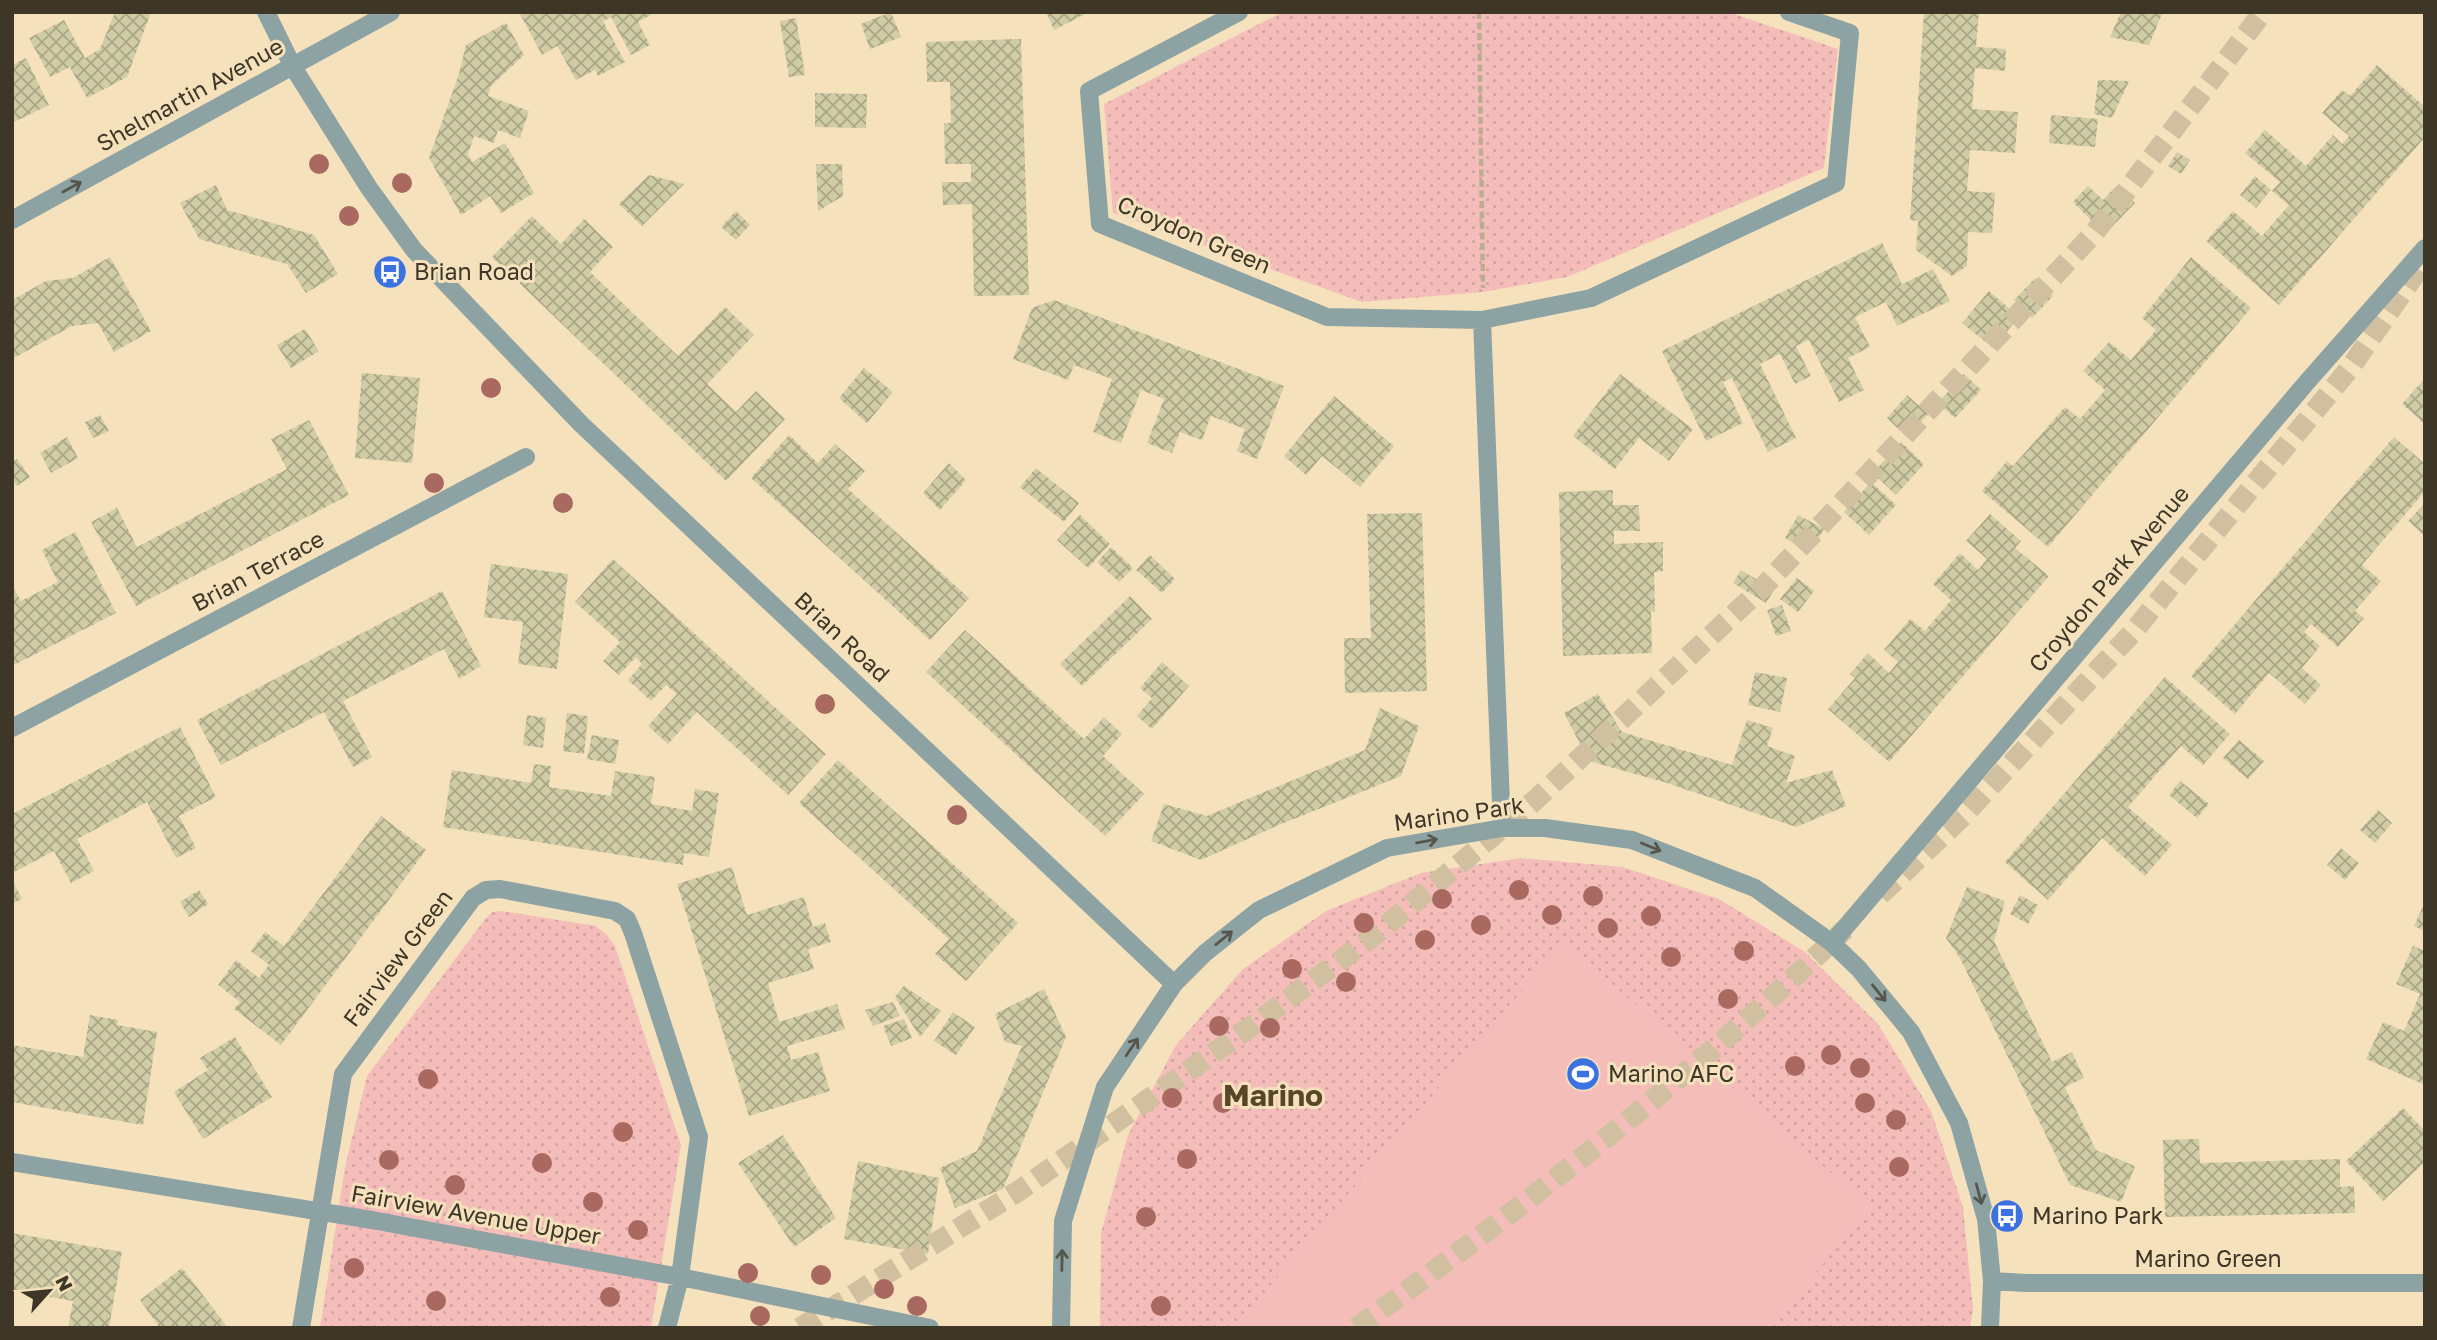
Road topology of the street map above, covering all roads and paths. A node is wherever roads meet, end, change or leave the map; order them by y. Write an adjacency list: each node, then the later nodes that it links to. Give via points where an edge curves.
1 (266, 12): 6 (street, Brian Road)
2 (391, 12): 6 (street, Shelmartin Avenue)
3 (1239, 12): 9 (street, Croydon Green, via 1089,91 1100,225 1327,317)
4 (1479, 12): 9 (path)
5 (1789, 12): 9 (street, Croydon Green, via 1850,33 1836,183 1591,298)
6 (293, 67): 7 (street, Shelmartin Avenue, one-way to 6); 14 (street, Brian Road, via 414,250 572,415)
7 (12, 220)
8 (2425, 248): 13 (street, Croydon Park Avenue)
9 (1482, 320): 12 (street)
10 (526, 457): 11 (street, Brian Terrace)
11 (12, 728)
12 (1502, 828): 13 (street, Marino Park, one-way to 13, via 1545,828 1632,840 1755,888); 14 (street, Marino Park, one-way to 12, via 1259,910 1387,848)
13 (1832, 943): 18 (street, Marino Park, one-way to 18, via 1911,1032 1959,1123 1986,1219)
14 (1174, 984): 23 (street, Marino Park, one-way to 14, via 1063,1220 1105,1087)
15 (12, 1162): 16 (street, Fairview Avenue Upper)
16 (319, 1211): 17 (street, Fairview Avenue Upper); 17 (street, Fairview Green, via 343,1074 473,898 500,889 615,911 627,919 699,1137); 20 (street, Fairview Green)
17 (680, 1277): 21 (street, Fairview Green); 22 (street, Fairview Avenue Upper)
18 (1992, 1281): 19 (street, Marino Green); 24 (street, Marino Park)
19 (2425, 1283)
20 (301, 1328)
21 (667, 1328)
22 (930, 1328)
23 (1061, 1328)
24 (1990, 1328)

